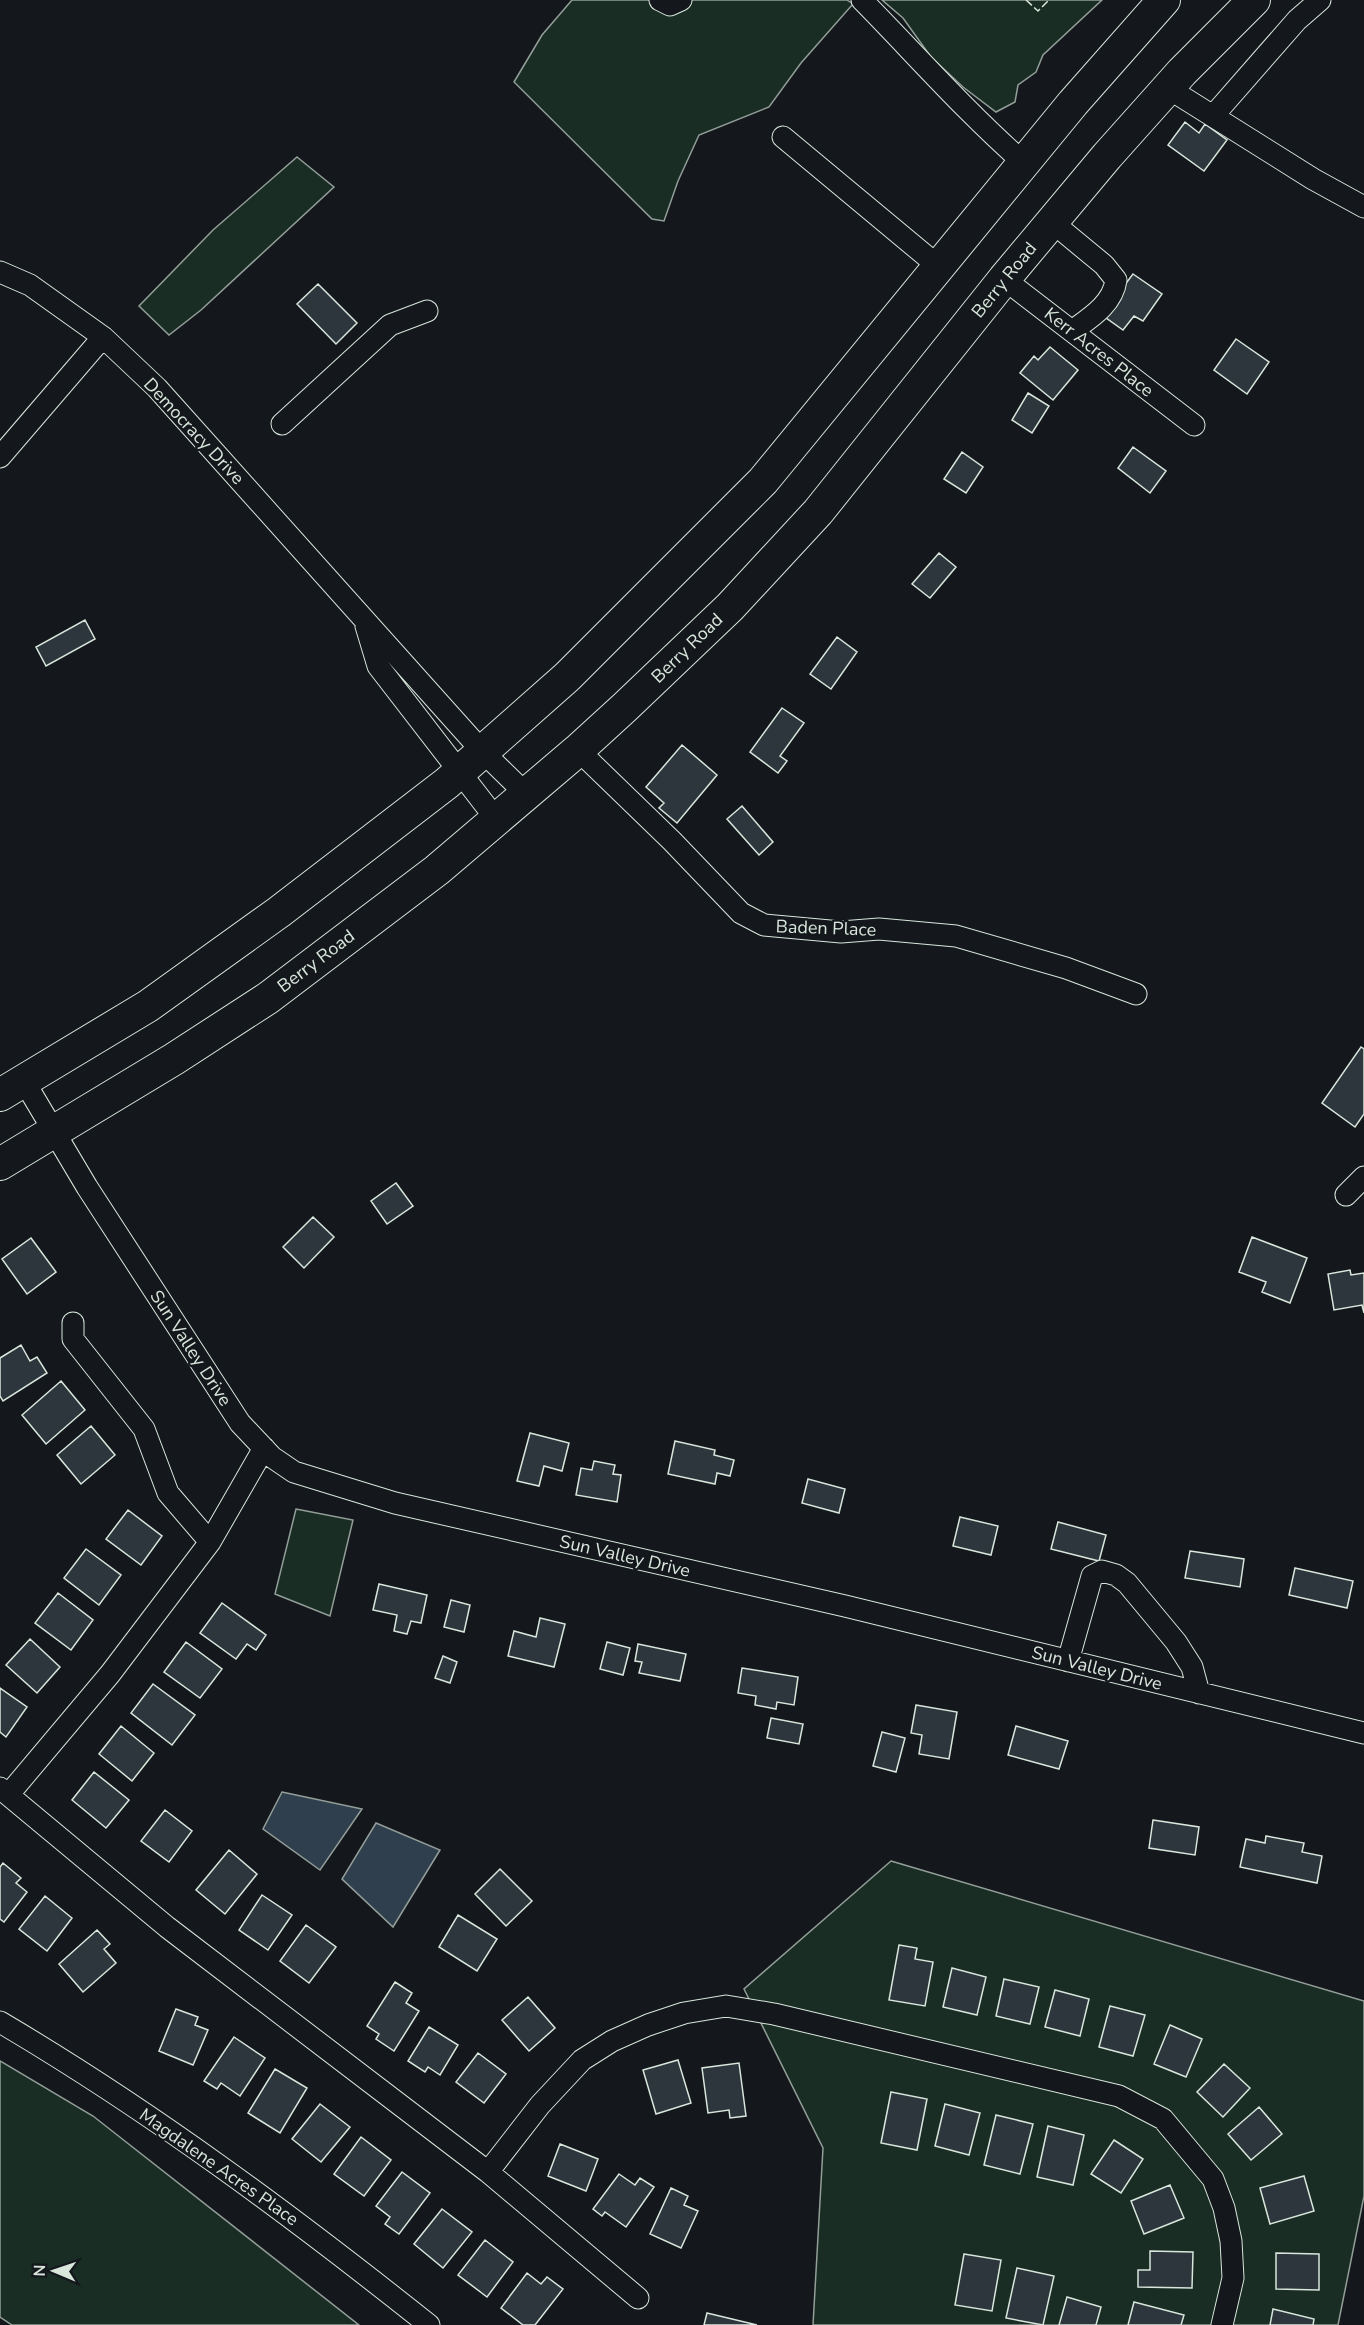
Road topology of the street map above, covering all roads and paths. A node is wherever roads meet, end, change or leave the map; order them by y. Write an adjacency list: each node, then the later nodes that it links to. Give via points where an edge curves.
1 (660, 0): 2 (street, via 670,5)
2 (681, 0)
3 (862, 0): 10 (street, via 956,99)
4 (1164, 0): 10 (highway)
5 (1254, 0): 7 (highway, Berry Road)
6 (1320, 0): 8 (street, via 1297,20)
7 (1168, 88): 8 (street); 12 (highway, Berry Road)
8 (1213, 116): 11 (street)
9 (783, 137): 13 (street)
10 (1024, 163): 13 (highway)
11 (1364, 207)
12 (1052, 222): 15 (highway, Berry Road); 17 (street, via 1104,265 1116,280 1115,290 1105,304)
13 (938, 266): 24 (highway, via 763,481 567,677)
14 (0, 272): 18 (street, Democracy Drive, via 30,285)
15 (1004, 279): 17 (street, Kerr Acres Place); 23 (highway, Berry Road, via 818,512 730,607)
16 (427, 311): 19 (street, via 390,325)
17 (1072, 331): 20 (street, Kerr Acres Place)
18 (103, 337): 21 (street); 22 (street, Democracy Drive, via 157,387)
19 (282, 424)
20 (1194, 425)
21 (0, 458)
22 (364, 620): 24 (street, Democracy Drive); 25 (street, Democracy Drive, via 378,666)
23 (578, 750): 26 (highway, Berry Road); 28 (street, Baden Place, via 741,914 764,925 956,936 1066,968)
24 (482, 751): 25 (highway); 26 (street, Democracy Drive)
25 (459, 771): 27 (street, Democracy Drive); 29 (highway, via 279,912 147,1005)
26 (526, 794): 27 (highway, Berry Road)
27 (496, 819): 30 (highway, Berry Road, via 437,870 268,998)
28 (1136, 994)
29 (12, 1088): 30 (street, Sun Valley Drive)
30 (53, 1132): 31 (highway, Berry Road); 35 (street, Sun Valley Drive, via 240,1423)
31 (0, 1164)
32 (1364, 1177): 33 (street)
33 (1346, 1195)
34 (73, 1323): 36 (street, via 73,1339 144,1429 168,1493)
35 (264, 1448): 36 (street); 37 (street, Sun Valley Drive, via 294,1472 395,1503)
36 (210, 1542): 40 (street, via 110,1674)
37 (1068, 1661): 38 (street, Sun Valley Drive); 38 (street, via 1092,1576 1102,1571 1127,1583 1176,1642 1192,1667)
38 (1199, 1693): 39 (street, Sun Valley Drive)
39 (1364, 1733)
40 (4, 1791): 42 (street, via 167,1927)
41 (0, 2022): 44 (street, Magdalene Acres Place, via 203,2155 317,2236)
42 (488, 2172): 43 (street); 45 (street, via 540,2105 582,2060 612,2041 684,2013 726,2006 774,2014 1119,2096 1163,2119 1213,2180 1224,2208 1233,2278)
43 (638, 2298)
44 (429, 2325)
45 (1222, 2325)

